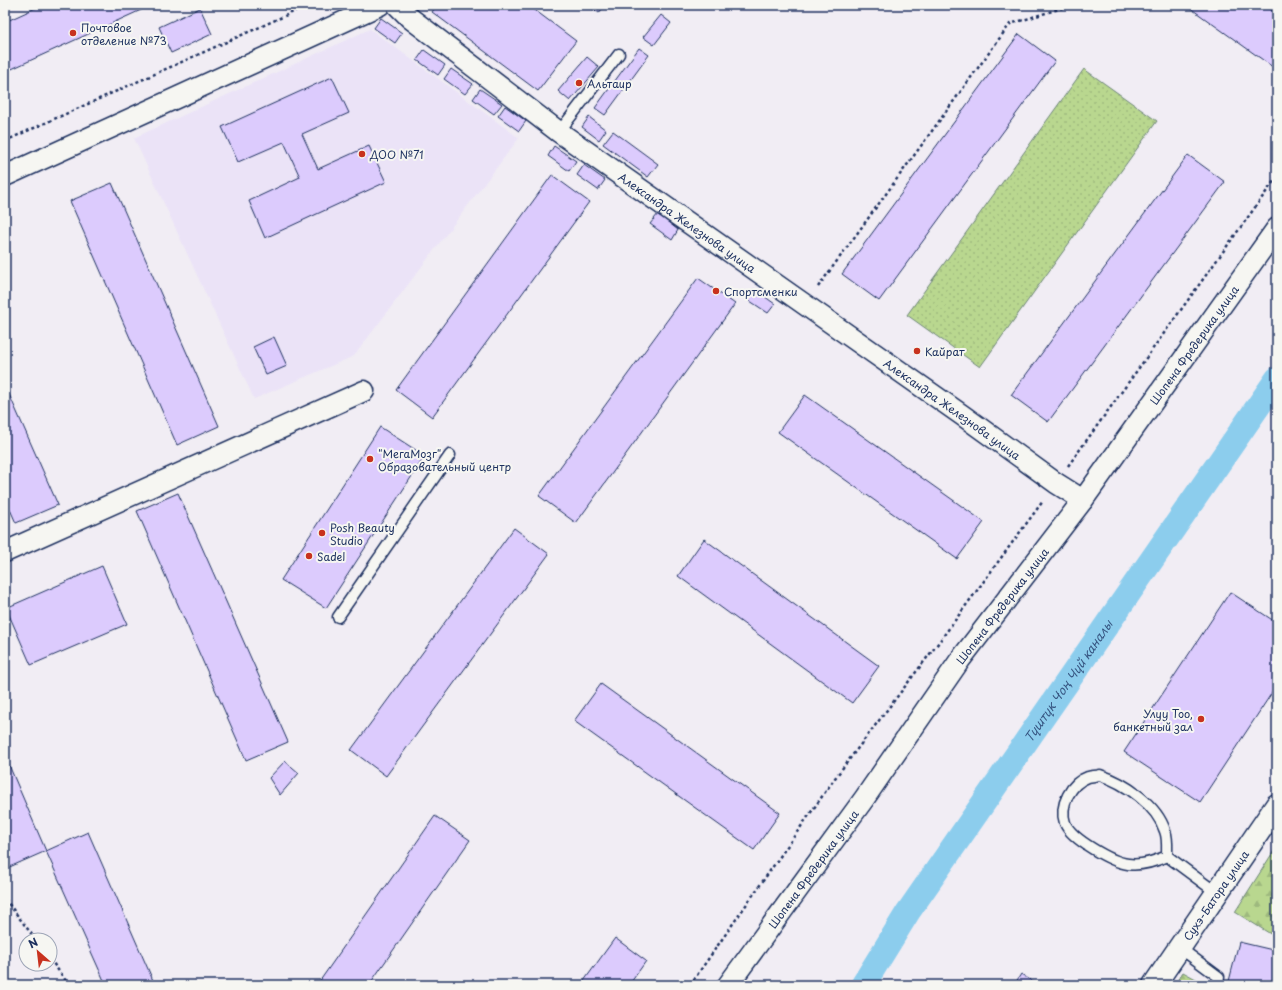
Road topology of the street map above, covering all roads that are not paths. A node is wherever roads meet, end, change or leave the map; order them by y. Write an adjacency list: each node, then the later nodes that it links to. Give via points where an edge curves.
1 (380, 5): 5 (street)
2 (398, 5): 4 (street, Александра Железнова улица, via 410,18)
3 (619, 54): 4 (lane)
4 (558, 132): 9 (street, Александра Железнова улица)
5 (5, 176)
6 (1277, 228): 9 (street, Шопена Фредерика улица)
7 (364, 391): 10 (street)
8 (450, 455): 11 (lane)
9 (1083, 500): 16 (street, Шопена Фредерика улица, via 960,660 864,799)
10 (5, 552)
11 (338, 617)
12 (1277, 805): 14 (main road, Сухэ-Батора улица)
13 (1167, 856): 13 (lane, via 1166,832 1162,822 1153,809 1129,789 1100,775 1081,781 1068,796 1063,807 1065,822 1069,829 1096,851 1129,864 1157,861); 14 (lane)
14 (1217, 893): 15 (main road, Сухэ-Батора улица)
15 (1180, 948): 17 (main road, Сухэ-Батора улица); 18 (lane, via 1219,977)
16 (728, 985)
17 (1154, 985)
18 (1218, 985)

